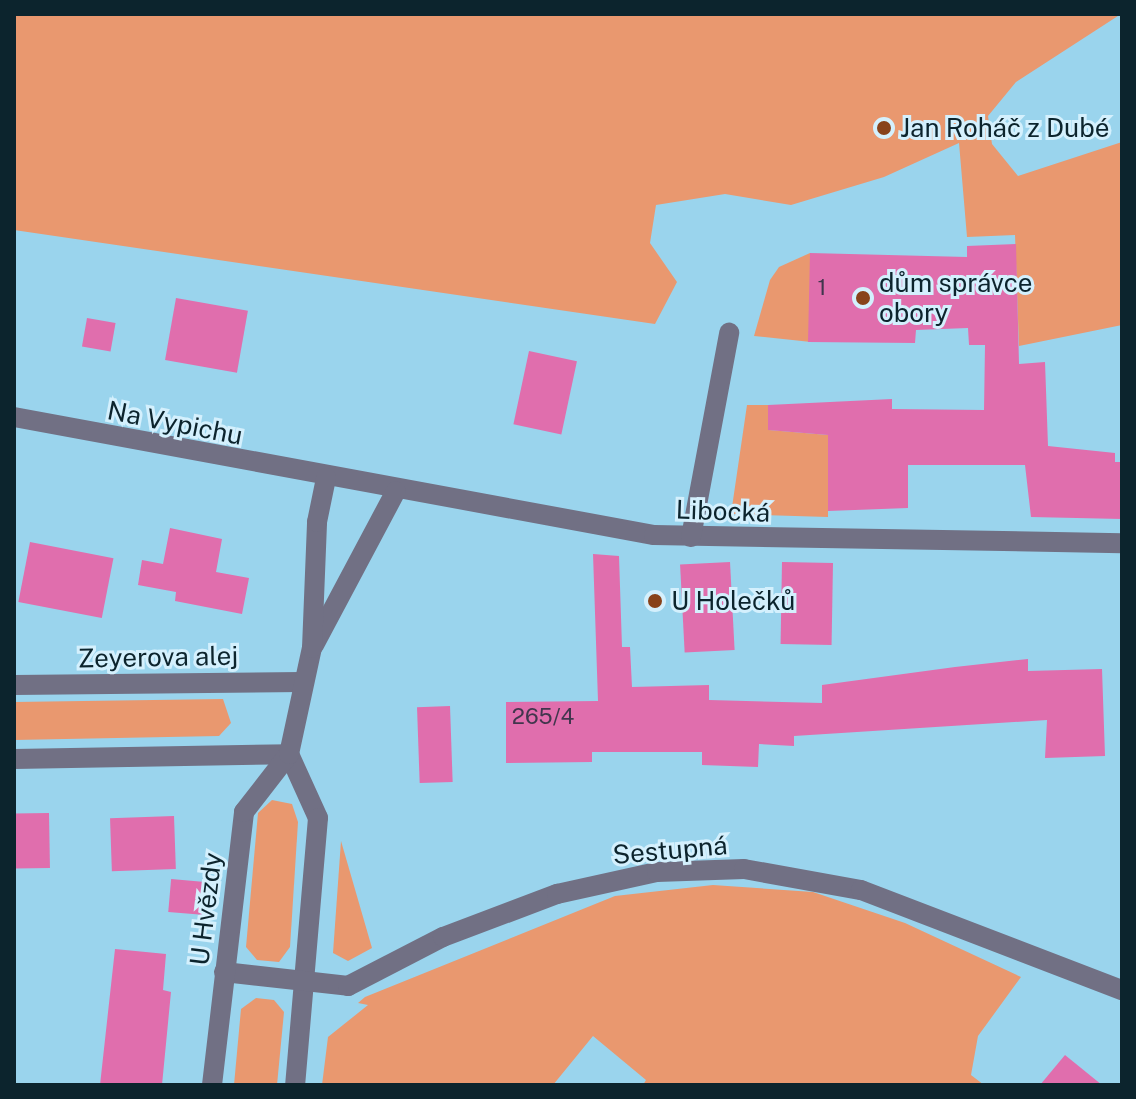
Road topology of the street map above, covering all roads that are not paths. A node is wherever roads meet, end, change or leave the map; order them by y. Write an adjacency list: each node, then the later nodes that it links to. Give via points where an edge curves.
1 (729, 333): 5 (street)
2 (14, 417): 3 (street, Na Vypichu)
3 (326, 478): 4 (street, Libocká); 7 (street, U Hvězdy, via 317,522)
4 (396, 491): 5 (street, Libocká); 7 (street, U Hvězdy)
5 (691, 537): 6 (street, Libocká)
6 (1122, 543)
7 (312, 648): 8 (street, U Hvězdy)
8 (302, 682): 9 (street, Zeyerova alej); 10 (street, U Hvězdy)
9 (14, 685)
10 (289, 754): 11 (street); 12 (street, U Hvězdy, via 244,812); 13 (street, via 318,818)
11 (14, 759)
12 (224, 972): 13 (street, Sestupná); 15 (street, U Hvězdy)
13 (304, 982): 14 (street, Sestupná, via 360,983 498,913 586,886 657,872 744,869 861,890); 16 (street)
14 (1122, 990)
15 (212, 1085)
16 (295, 1085)

